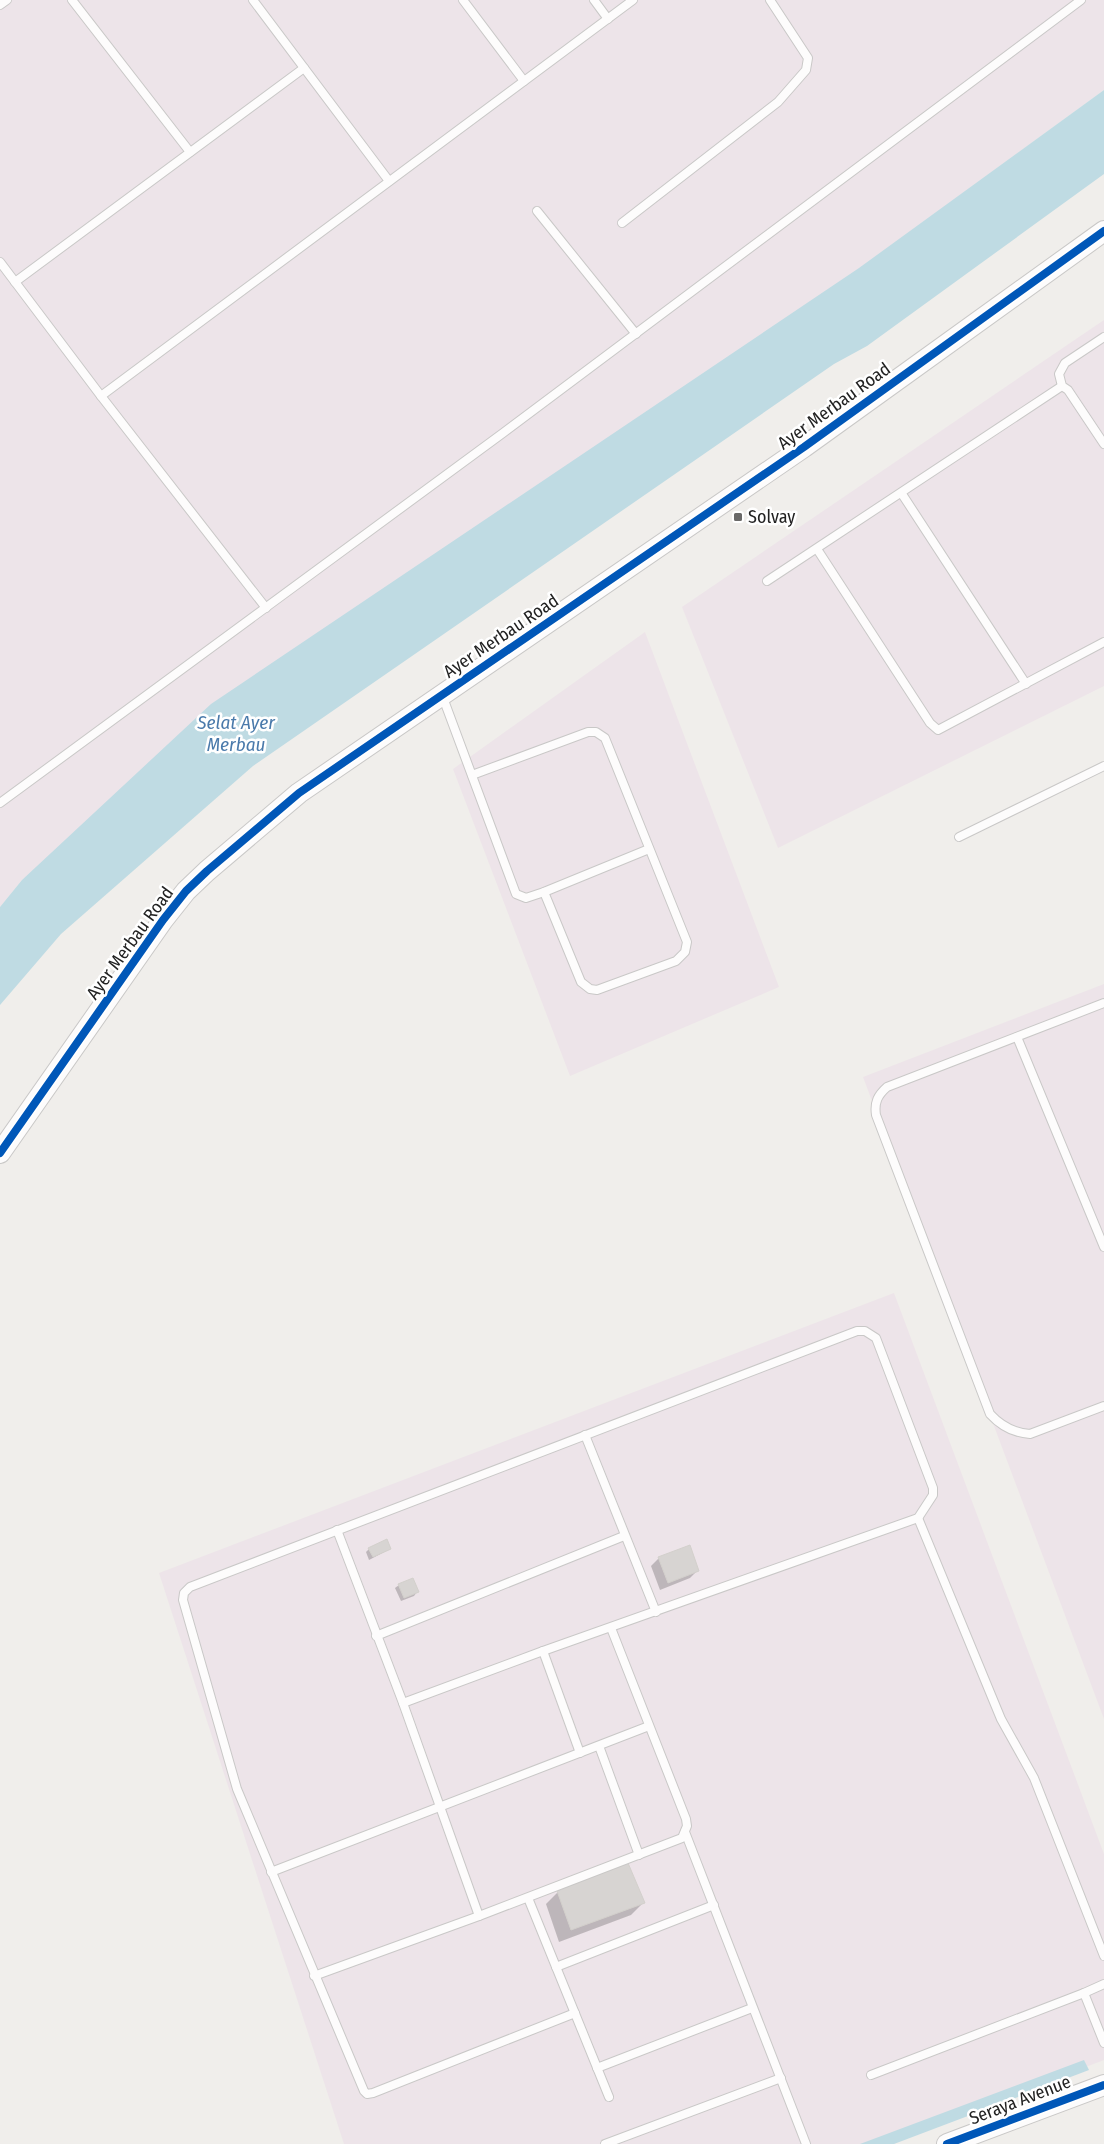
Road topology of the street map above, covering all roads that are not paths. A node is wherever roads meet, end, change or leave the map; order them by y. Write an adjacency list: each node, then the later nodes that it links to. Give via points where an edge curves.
1 (7, 0): 9 (lane)
2 (72, 0): 13 (lane)
3 (254, 0): 11 (lane)
4 (463, 0): 12 (lane)
5 (594, 0): 10 (lane)
6 (633, 0): 10 (lane)
7 (770, 0): 16 (lane, via 808,58 806,70 778,102)
8 (1081, 0): 20 (lane)
9 (0, 5)
10 (608, 19): 12 (lane)
11 (304, 68): 13 (lane); 14 (lane)
12 (524, 81): 14 (lane)
13 (190, 152): 19 (lane)
14 (389, 181): 23 (lane)
15 (537, 211): 20 (lane)
16 (622, 223)
17 (1104, 231): 31 (street, Ayer Merbau Road, via 804,447)
18 (0, 262): 19 (lane)
19 (15, 282): 23 (lane)
20 (636, 334): 28 (lane)
21 (1104, 337): 22 (lane, via 1065,362 1059,374)
22 (1062, 386): 24 (lane, via 1068,390); 25 (lane)
23 (101, 396): 28 (lane)
24 (1104, 444)
25 (902, 494): 26 (lane); 30 (lane)
26 (817, 549): 27 (lane); 30 (lane, via 934,728 944,728)
27 (767, 581)
28 (266, 608): 34 (lane)
29 (1104, 642): 30 (lane)
30 (1026, 684)
31 (442, 695): 33 (lane); 40 (street, Ayer Merbau Road, via 299,794 186,891)
32 (1104, 766): 35 (lane)
33 (472, 775): 36 (lane, via 588,732 601,734 606,738); 37 (lane, via 516,894 526,898)
34 (0, 804)
35 (959, 837)
36 (649, 849): 37 (lane); 37 (lane, via 687,942 685,952 676,961 597,990 590,989 581,982)
37 (544, 892)
38 (1104, 1003): 39 (lane)
39 (1017, 1037): 41 (lane); 42 (lane, via 887,1087 877,1098 876,1115 990,1414 1004,1427 1030,1434)
40 (0, 1153)
41 (1104, 1247)
42 (1104, 1406)
43 (585, 1435): 44 (lane, via 857,1331 865,1331 876,1338 933,1488); 45 (lane); 46 (lane)
44 (918, 1518): 47 (lane); 62 (lane, via 1001,1719 1034,1778)
45 (337, 1530): 49 (lane); 58 (lane, via 190,1587 183,1596 237,1789)
46 (624, 1536): 47 (lane); 49 (lane)
47 (656, 1612): 48 (lane)
48 (611, 1628): 50 (lane); 52 (lane)
49 (376, 1636): 51 (lane)
50 (543, 1651): 51 (lane); 54 (lane)
51 (403, 1703): 55 (lane)
52 (649, 1726): 53 (lane); 56 (lane, via 686,1819)
53 (599, 1746): 54 (lane); 57 (lane)
54 (580, 1753): 55 (lane)
55 (440, 1807): 58 (lane); 61 (lane)
56 (685, 1832): 57 (lane, via 682,1838); 60 (lane)
57 (639, 1855): 59 (lane)
58 (271, 1872): 64 (lane)
59 (528, 1898): 61 (lane); 63 (lane)
60 (714, 1905): 63 (lane); 67 (lane)
61 (479, 1916): 64 (lane)
62 (1104, 1956)
63 (556, 1967): 68 (lane)
64 (314, 1976): 68 (lane, via 360,2085 367,2094)
65 (1104, 1984): 66 (lane)
66 (1084, 1993): 69 (lane); 71 (lane)
67 (752, 2008): 70 (lane); 72 (lane)
68 (574, 2013): 70 (lane)
69 (1104, 2043)
70 (597, 2068): 74 (lane)
71 (871, 2075)
72 (781, 2078): 75 (lane); 76 (lane)
73 (1104, 2085): 77 (street, Seraya Avenue)
74 (609, 2097)
75 (605, 2144)
76 (806, 2144)
77 (947, 2144)

